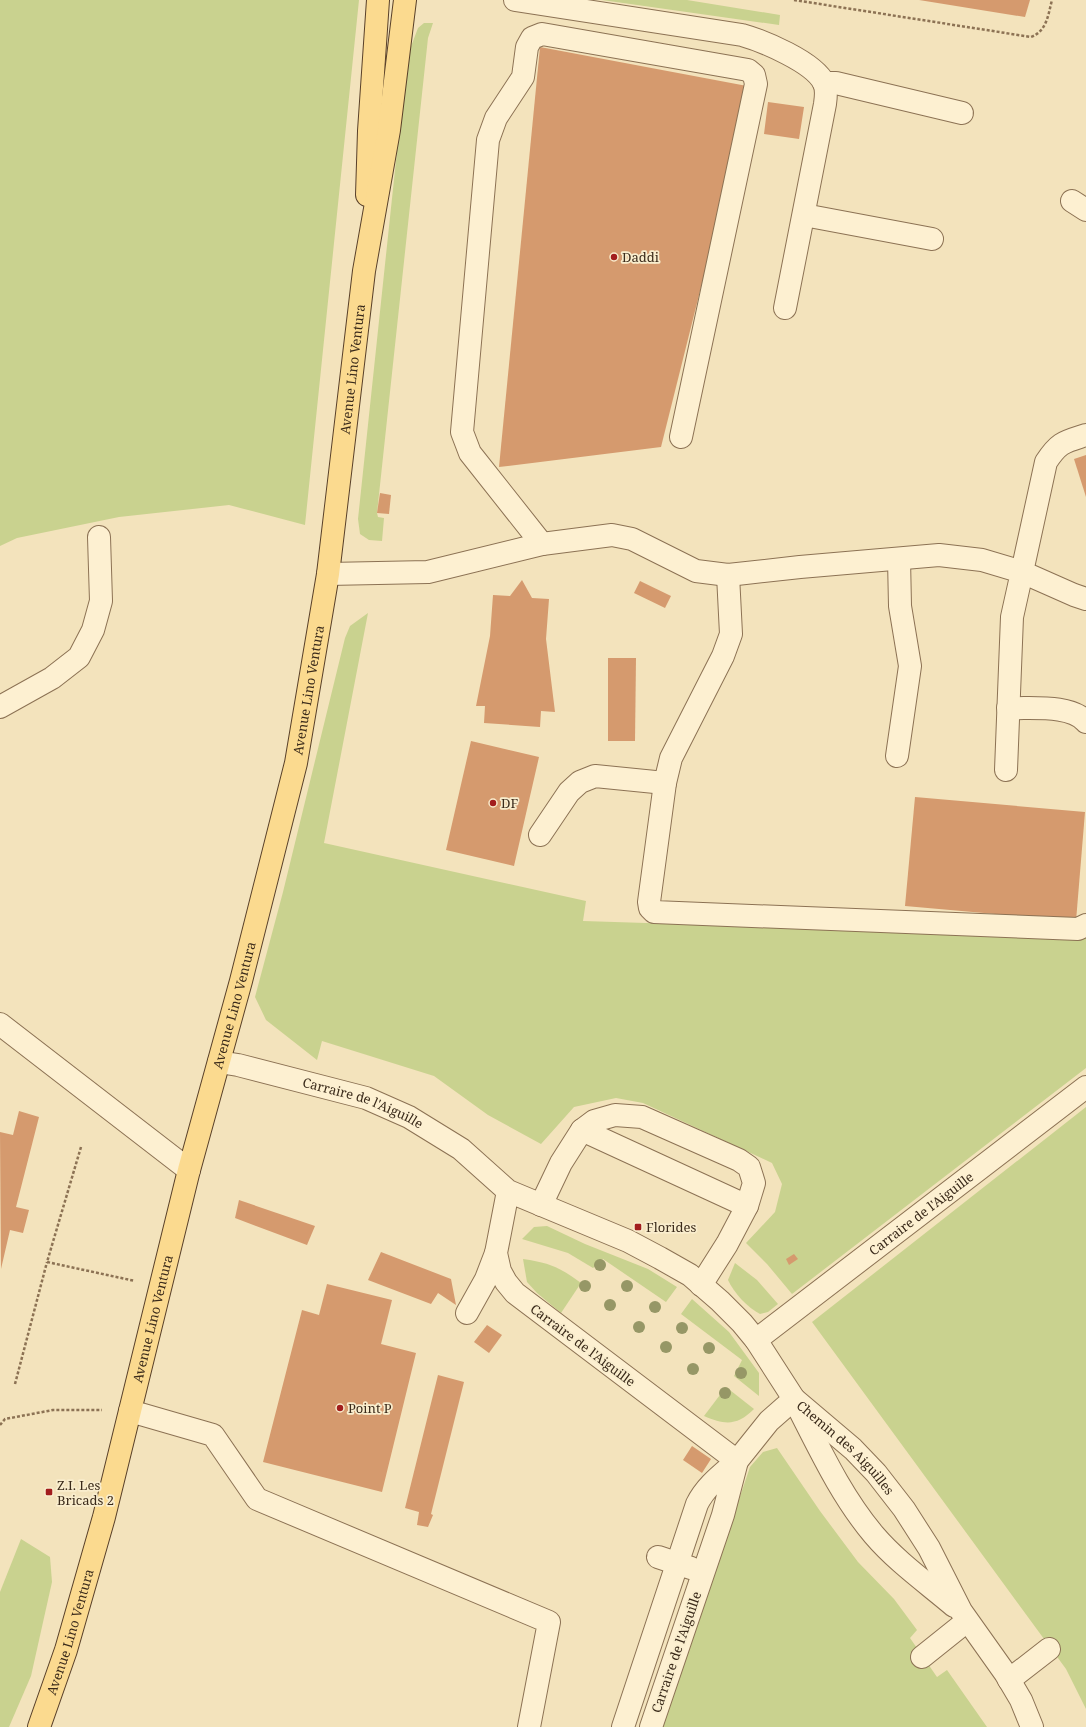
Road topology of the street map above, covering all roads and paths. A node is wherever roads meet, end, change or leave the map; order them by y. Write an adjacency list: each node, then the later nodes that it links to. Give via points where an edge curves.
1 (378, 0): 10 (main road, Avenue Lino Ventura, via 368,131)
2 (405, 0): 10 (main road, Avenue Lino Ventura, via 389,130)
3 (514, 0): 6 (street, via 742,35 773,45 811,68)
4 (794, 0): 5 (path, via 1031,37 1045,27)
5 (1052, 0)
6 (824, 83): 7 (street, via 836,83); 8 (street, via 825,104)
7 (962, 113)
8 (804, 215): 9 (street); 11 (street)
9 (932, 239)
10 (364, 270): 18 (main road, Avenue Lino Ventura)
11 (785, 308)
12 (1086, 434): 17 (street, via 1054,448 1046,462)
13 (681, 437): 15 (street, via 756,84 754,75 748,70 542,34 532,38 527,47 523,77 496,118 488,140 462,432 470,453)
14 (99, 537): 21 (street, via 100,600 93,630 79,657 52,678)
15 (542, 544): 18 (street, via 428,572); 19 (street, via 612,535 632,539 696,571)
16 (899, 559): 17 (street, via 939,555 975,559); 19 (street); 24 (street, via 900,606 910,666)
17 (1022, 572): 20 (street); 22 (street, via 1012,617)
18 (328, 574): 30 (main road, Avenue Lino Ventura, via 296,763)
19 (728, 575): 26 (street, via 731,634 723,656 672,758)
20 (1086, 599)
21 (0, 707)
22 (1008, 708): 23 (street, via 1066,710 1081,716); 25 (street)
23 (1086, 722)
24 (897, 756)
25 (1006, 770)
26 (665, 783): 27 (street, via 595,776 580,782 569,792); 28 (street, via 649,902 654,912 1078,929)
27 (540, 835)
28 (1086, 925)
29 (0, 1024): 34 (street)
30 (219, 1062): 34 (main road, Avenue Lino Ventura); 35 (street, Carraire de l'Aiguille, via 238,1064 366,1098 409,1117 461,1149)
31 (1086, 1087): 43 (street, Carraire de l'Aiguille)
32 (582, 1130): 36 (street, via 562,1163); 37 (street); 37 (street, via 594,1120 615,1116 642,1117 739,1160 748,1167 754,1183)
33 (81, 1147): 39 (path)
34 (190, 1170): 41 (main road, Avenue Lino Ventura)
35 (508, 1191): 36 (street, Carraire de l'Aiguille); 38 (street, Carraire de l'Aiguille)
36 (542, 1205): 40 (street, Carraire de l'Aiguille, via 628,1241 690,1276)
37 (747, 1206): 40 (street)
38 (496, 1253): 42 (street, via 486,1279); 48 (street, Carraire de l'Aiguille, via 500,1271 515,1293)
39 (47, 1262): 41 (path); 44 (path)
40 (701, 1285): 43 (street, Carraire de l'Aiguille, via 720,1301)
41 (161, 1286): 46 (main road, Avenue Lino Ventura)
42 (467, 1313)
43 (756, 1340): 45 (street, Carraire de l'Aiguille)
44 (15, 1384)
45 (794, 1398): 48 (street, Carraire de l'Aiguille, via 768,1421); 51 (street, Chemin des Aiguilles, via 853,1449 876,1473 904,1509 929,1548); 51 (street, Chemin des Aiguilles, via 846,1497 874,1536)
46 (130, 1411): 47 (path, via 53,1410 5,1419); 55 (main road, Avenue Lino Ventura, via 104,1517 66,1650); 56 (street, via 213,1434 257,1499 549,1622)
47 (0, 1425)
48 (737, 1462): 49 (street, Carraire de l'Aiguille, via 703,1492); 50 (street, Carraire de l'Aiguille, via 723,1515)
49 (668, 1560): 50 (street); 57 (street, Carraire de l'Aiguille)
50 (703, 1572): 58 (street, Carraire de l'Aiguille)
51 (964, 1616): 53 (street); 54 (street, Chemin des Aiguilles)
52 (1049, 1649): 54 (street)
53 (922, 1657)
54 (1009, 1680): 59 (street, Chemin des Aiguilles)
55 (39, 1727)
56 (529, 1727)
57 (623, 1727)
58 (651, 1727)
59 (1032, 1727)

